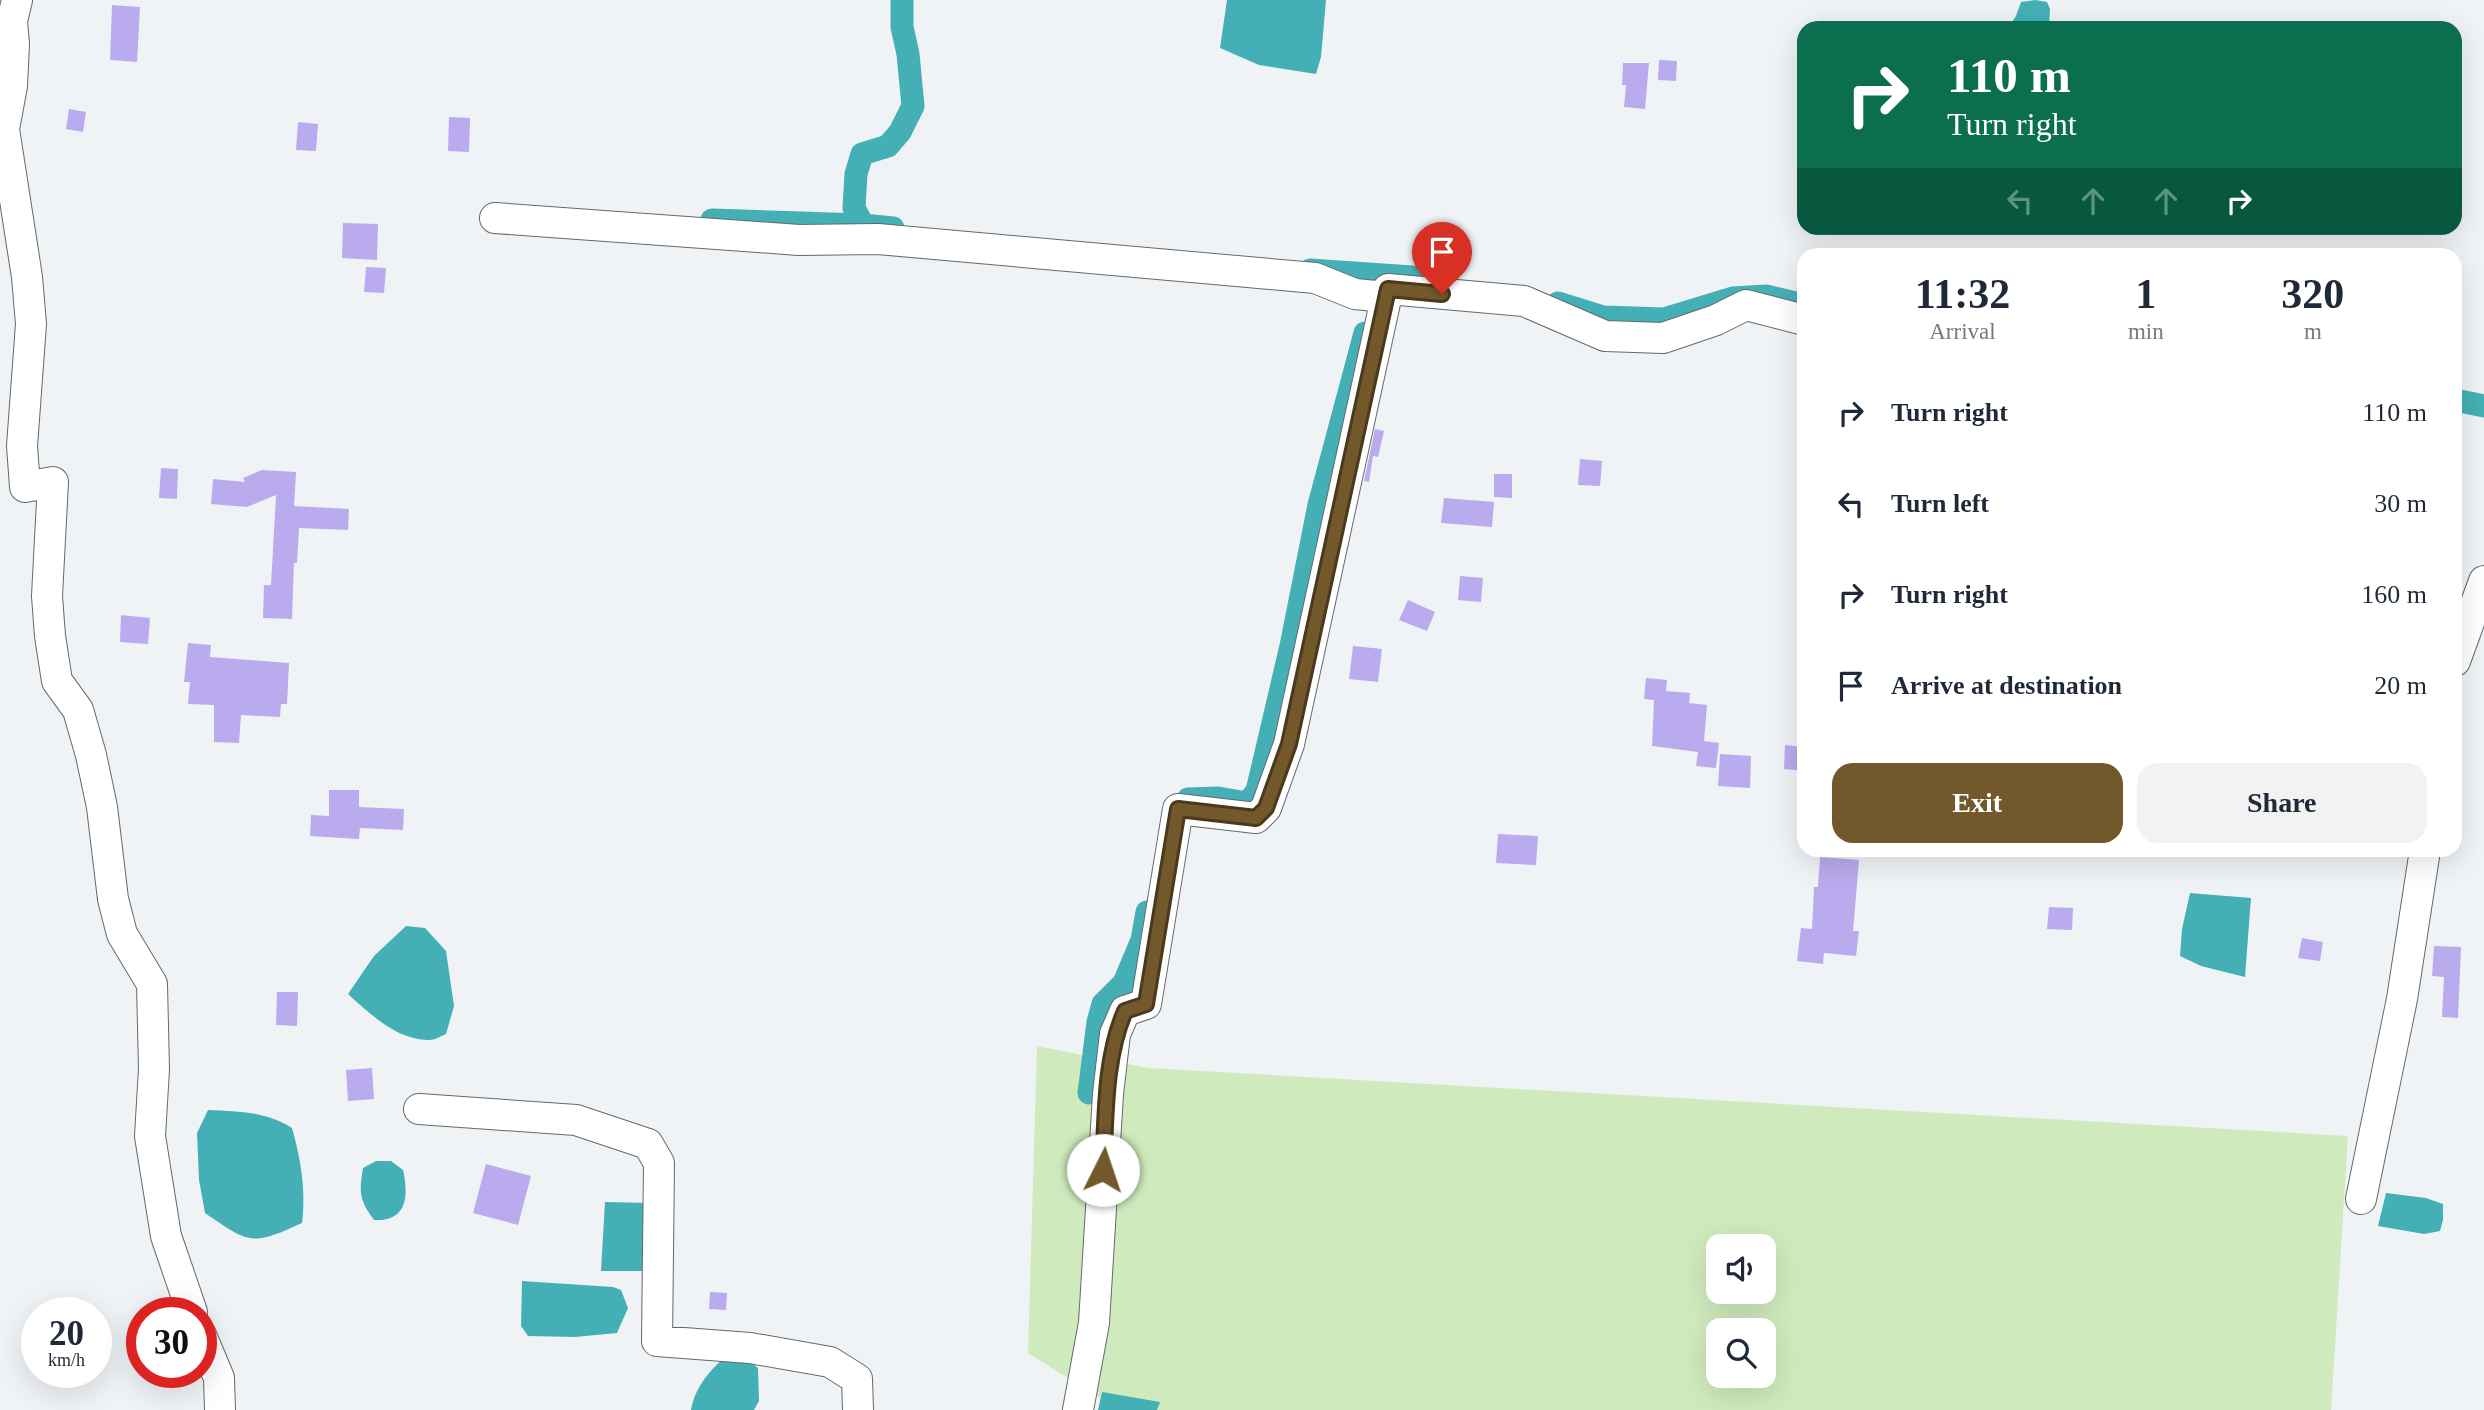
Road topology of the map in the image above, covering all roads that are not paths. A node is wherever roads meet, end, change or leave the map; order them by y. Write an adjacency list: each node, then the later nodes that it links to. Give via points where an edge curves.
1 (17, 0): 10 (street, via 12,21 12,86 4,129 31,324 22,446 25,487 53,482 47,596 57,681 78,710 91,755 122,934 152,984 150,1136 166,1236)
2 (495, 218): 3 (street, via 799,240 878,239 1315,278 1355,294)
3 (1385, 297): 4 (street, via 1388,289 1524,301 1605,337 1663,338 1746,305); 14 (street, via 1289,744 1266,808 1256,818 1178,809 1146,1004 1125,1011 1115,1034 1094,1323)
4 (1797, 318)
5 (2484, 581): 6 (street)
6 (2462, 642)
7 (2423, 857): 9 (street, via 2402,999)
8 (419, 1110): 13 (street, via 576,1120 648,1144 659,1163 657,1341 750,1348 830,1362 857,1379)
9 (2361, 1199)
10 (187, 1297)
11 (217, 1373): 12 (street)
12 (220, 1410)
13 (858, 1410)
14 (1078, 1410)

